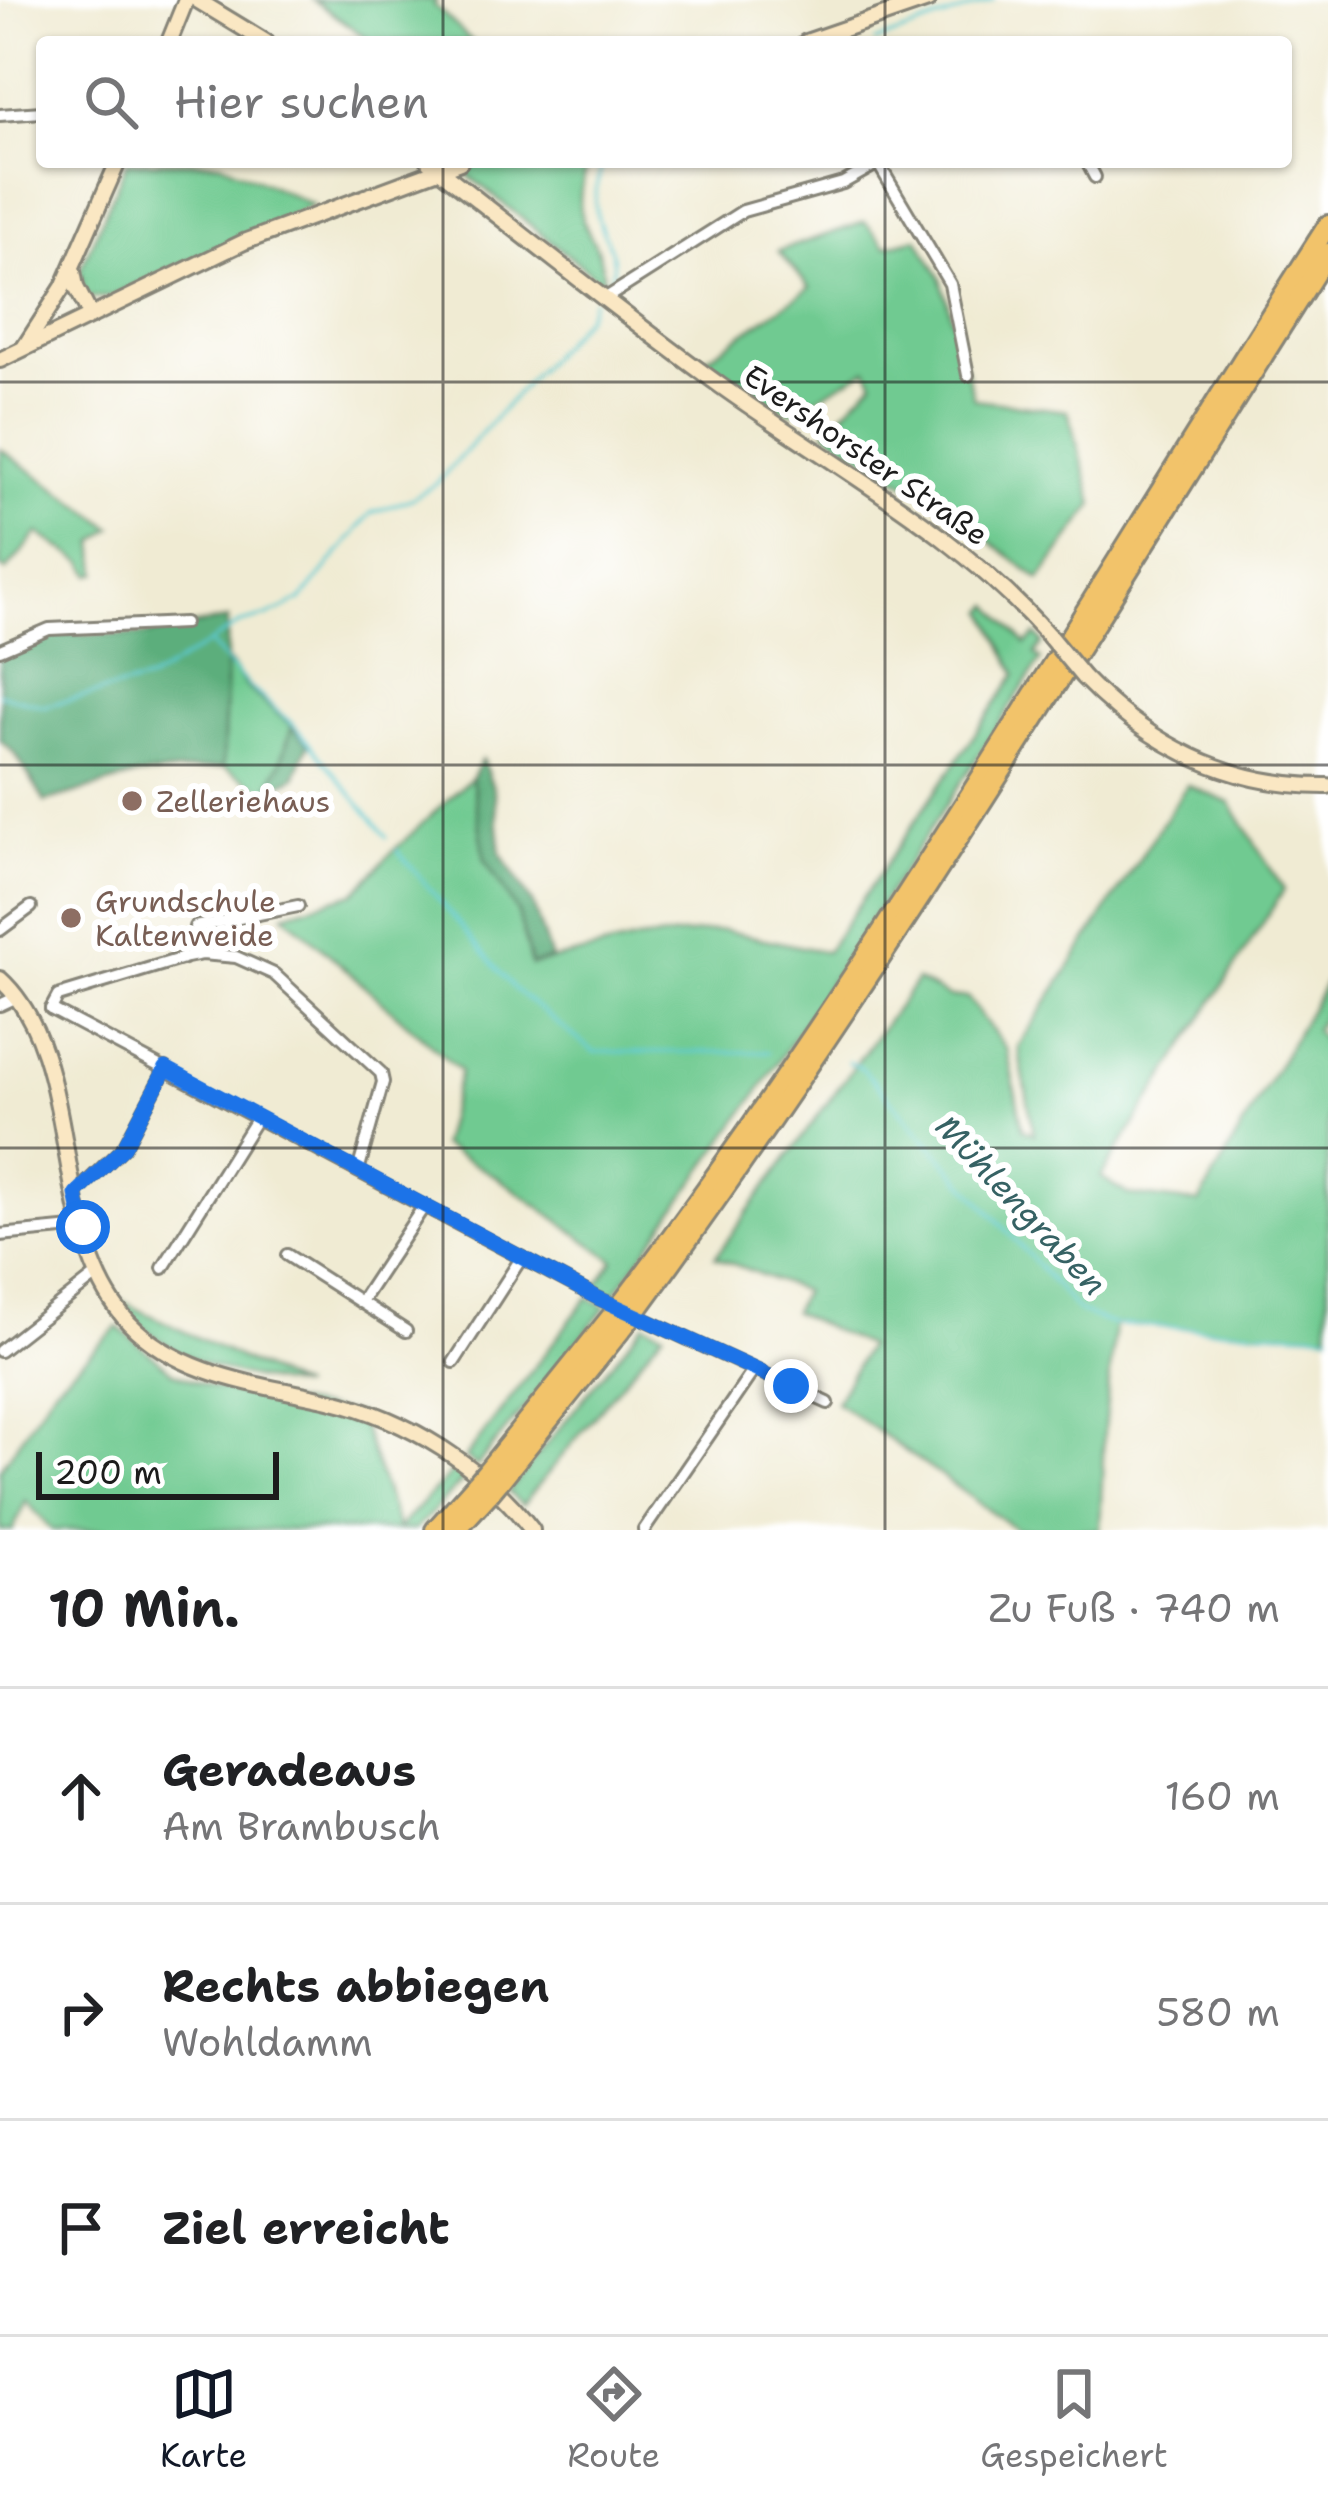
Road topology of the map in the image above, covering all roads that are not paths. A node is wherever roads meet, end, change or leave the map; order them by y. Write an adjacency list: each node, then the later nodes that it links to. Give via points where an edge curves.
1 (186, 0): 4 (street)
2 (197, 0): 5 (street)
3 (928, 0): 6 (street)
4 (171, 36)
5 (256, 36)
6 (823, 36)
7 (36, 112): 8 (street)
8 (0, 115)
9 (115, 168): 18 (street)
10 (429, 168): 21 (street, via 244,242)
11 (437, 168): 20 (street, Evershorster Straße)
12 (868, 168): 20 (street, via 743,211)
13 (882, 168): 24 (street, via 950,284)
14 (1091, 168): 15 (street)
15 (1095, 177)
16 (1328, 225): 49 (highway, via 873,944)
17 (1328, 254): 49 (highway, via 887,953 770,1126)
18 (72, 268): 19 (street); 21 (street)
19 (63, 287): 21 (street, via 70,309); 22 (street)
20 (606, 298): 27 (street, Evershorster Straße, bridge, via 944,536 1146,734 1208,766)
21 (87, 318): 22 (street)
22 (22, 350): 23 (street)
23 (0, 360)
24 (968, 375)
25 (184, 623): 26 (street, via 49,629)
26 (0, 650)
27 (1328, 786)
28 (298, 906): 31 (street, via 195,927)
29 (31, 907): 30 (street)
30 (0, 931)
31 (202, 954): 35 (street, via 58,996); 39 (street, via 236,957 274,974 376,1064 382,1082)
32 (0, 979): 33 (street)
33 (17, 997): 34 (street); 36 (street)
34 (0, 1005)
35 (51, 1009): 36 (street); 37 (street)
36 (30, 1018): 40 (street)
37 (166, 1068): 38 (street); 40 (street, via 124,1147)
38 (257, 1118): 39 (street); 46 (street)
39 (358, 1171): 41 (street)
40 (76, 1194): 42 (street)
41 (424, 1206): 45 (street); 48 (street)
42 (83, 1227): 43 (street); 47 (street)
43 (0, 1235)
44 (287, 1255): 48 (street)
45 (522, 1257): 52 (street); 53 (street)
46 (163, 1268)
47 (97, 1275): 51 (street); 58 (street, via 130,1325 165,1352 217,1375 399,1425 479,1474)
48 (362, 1300): 50 (street)
49 (626, 1311): 55 (highway)
50 (406, 1331)
51 (0, 1351)
52 (454, 1362)
53 (753, 1371): 54 (street); 59 (street)
54 (828, 1403)
55 (488, 1483): 56 (highway); 57 (highway)
56 (435, 1530)
57 (456, 1530)
58 (532, 1530)
59 (644, 1530)

